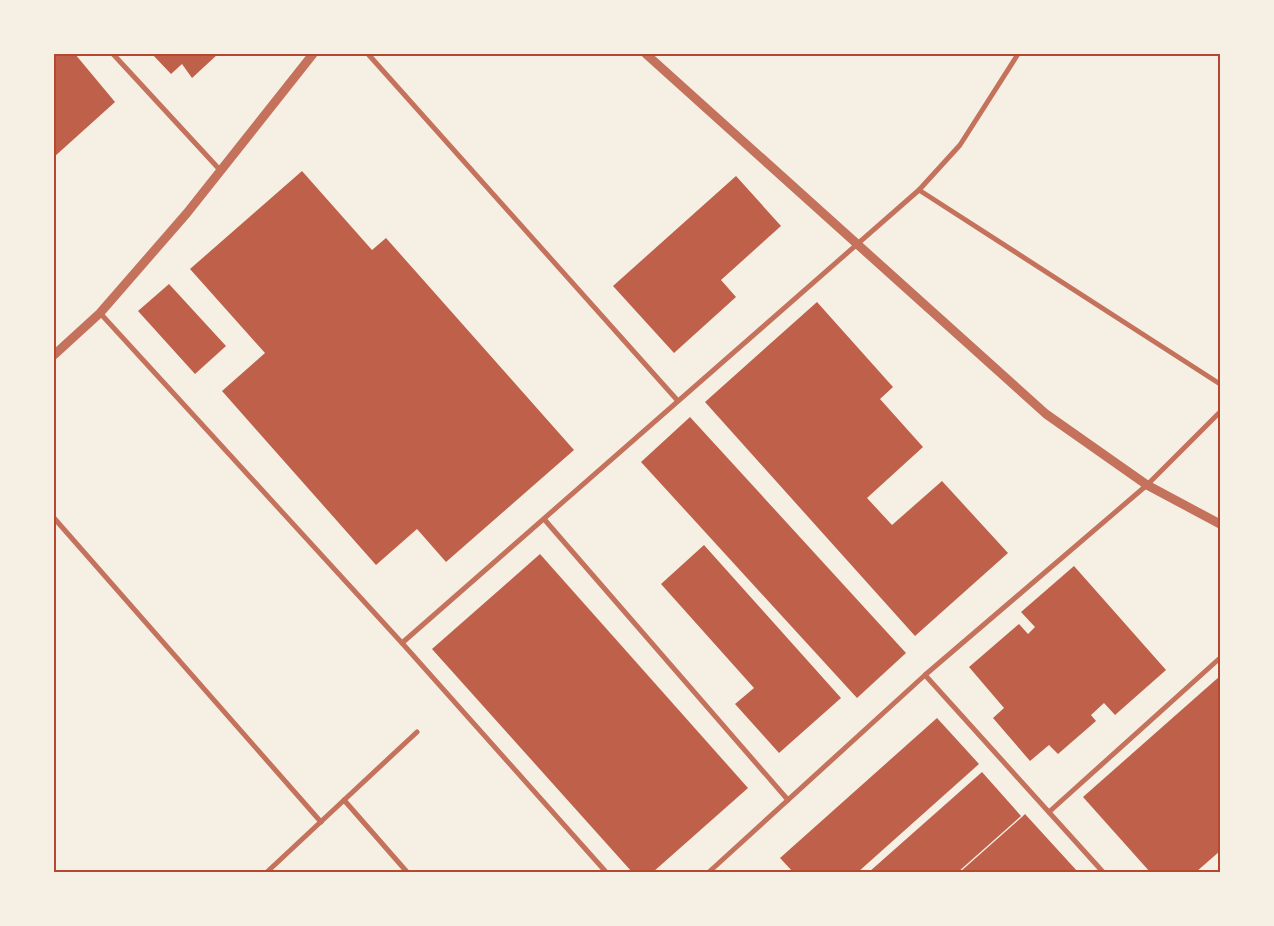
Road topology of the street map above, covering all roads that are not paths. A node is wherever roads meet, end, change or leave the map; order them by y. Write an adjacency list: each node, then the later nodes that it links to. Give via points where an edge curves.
1 (113, 54): 6 (street)
2 (313, 54): 6 (street)
3 (368, 54): 12 (street)
4 (646, 54): 8 (street)
5 (1018, 54): 7 (street, via 960,145)
6 (220, 170): 9 (street, via 187,214)
7 (919, 190): 8 (street); 11 (street)
8 (856, 245): 12 (street); 14 (street, via 1046,414)
9 (100, 313): 10 (street); 18 (street)
10 (54, 355)
11 (1220, 384)
12 (678, 402): 16 (street)
13 (1220, 412): 14 (street)
14 (1146, 485): 17 (street); 20 (street)
15 (54, 518): 25 (street)
16 (544, 519): 18 (street); 23 (street)
17 (1220, 524)
18 (402, 643): 28 (street)
19 (1220, 658): 24 (street)
20 (925, 675): 23 (street); 24 (street)
21 (417, 732): 22 (street)
22 (344, 800): 25 (street); 27 (street)
23 (788, 800): 29 (street)
24 (1049, 812): 30 (street)
25 (321, 822): 26 (street)
26 (267, 872)
27 (407, 872)
28 (606, 872)
29 (710, 872)
30 (1103, 872)

